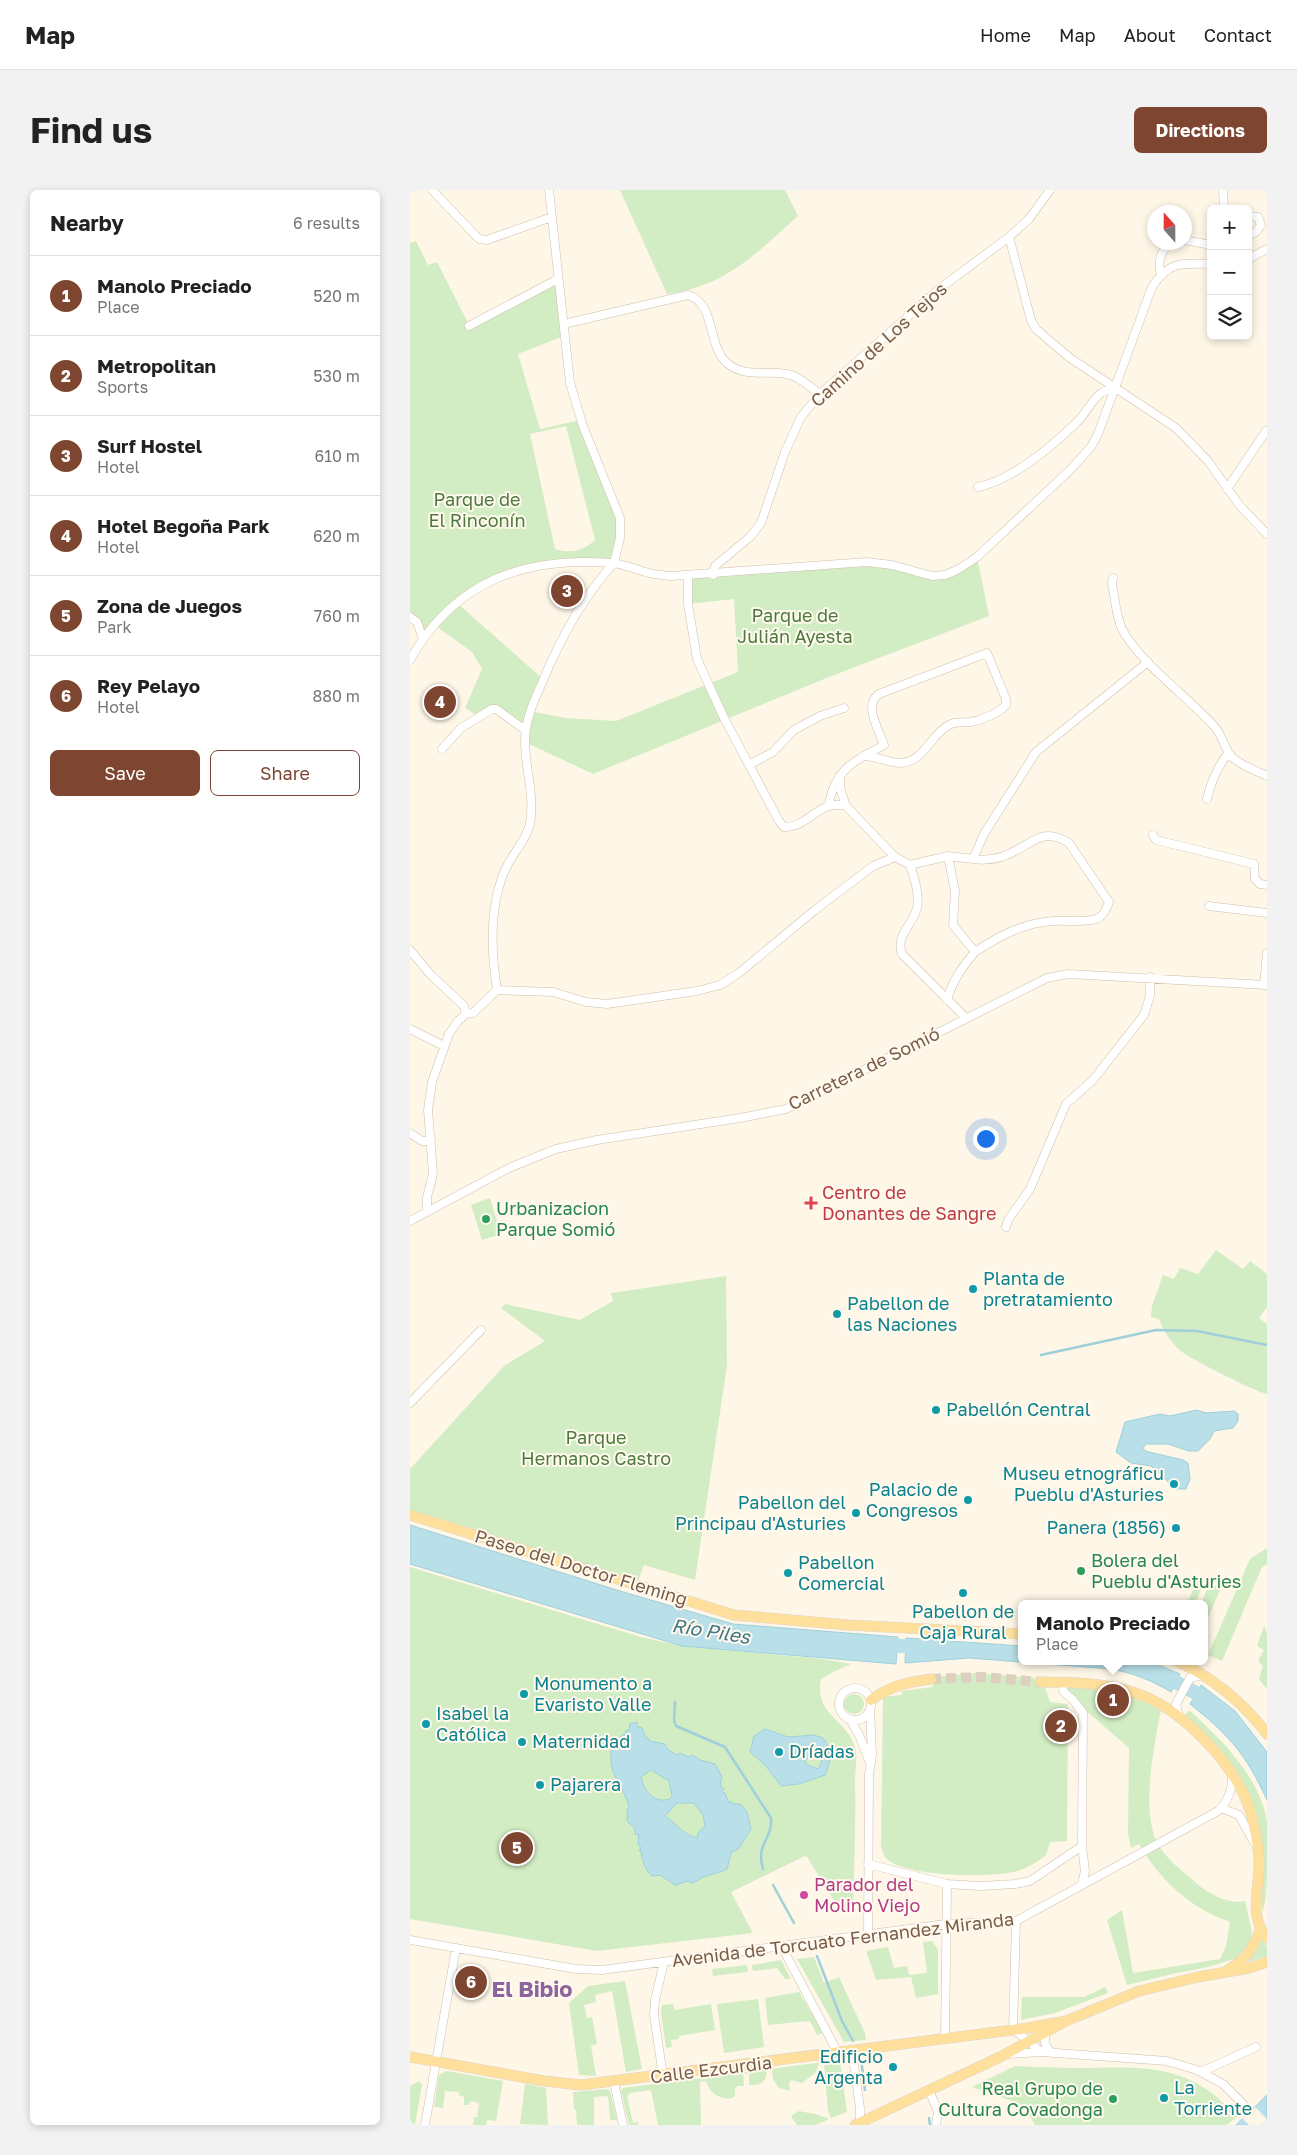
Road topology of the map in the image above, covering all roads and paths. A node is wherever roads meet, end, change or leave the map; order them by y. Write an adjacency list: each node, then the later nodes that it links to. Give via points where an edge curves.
1 (432, 190): 6 (street, via 479,239 487,240)
2 (549, 190): 6 (street)
3 (1050, 190): 9 (street, Camino de Los Tejos, via 1028,219)
4 (1223, 190): 5 (street)
5 (1224, 205)
6 (552, 217): 17 (street)
7 (1252, 217): 8 (street, via 1258,218 1262,225)
8 (1252, 234)
9 (1009, 236): 20 (street, via 1036,329 1070,358); 21 (street, Camino de Los Tejos, via 939,289)
10 (1192, 241): 11 (street)
11 (1207, 244)
12 (1267, 248): 14 (street)
13 (1165, 250): 16 (street, via 1158,266)
14 (1252, 257)
15 (1207, 264): 16 (street, via 1179,265)
16 (1161, 274): 20 (street, via 1152,287)
17 (558, 280): 18 (street); 19 (street)
18 (564, 324): 21 (street, via 688,295 696,298 704,308 718,352 735,369 788,374 804,381); 26 (street, via 574,402 620,518 620,538)
19 (469, 326)
20 (1115, 388): 23 (street, via 1101,393 1078,422 1035,458 1007,477); 24 (street, via 1176,428 1208,461); 27 (street, via 1091,447 977,557 957,570 932,576 867,562)
21 (820, 394): 27 (street, Camino de Los Tejos, via 801,417 785,452 761,523 750,537 715,566)
22 (1267, 431): 24 (street)
23 (978, 487)
24 (1227, 489): 25 (street)
25 (1267, 534)
26 (614, 563): 28 (street, via 649,573); 31 (street, via 548,563 499,577 456,603); 35 (street, via 588,594 556,648 530,710)
27 (712, 575): 28 (street)
28 (688, 576): 41 (street, via 688,604 697,659)
29 (1113, 578): 33 (street, via 1122,628)
30 (410, 617): 31 (street, via 417,622)
31 (423, 639): 32 (street)
32 (410, 660)
33 (1148, 662): 38 (street, via 1216,727); 50 (street, via 1036,752 984,834)
34 (844, 708): 41 (street, via 794,730 773,752)
35 (526, 730): 37 (street, via 492,709 461,728); 60 (street, via 532,795 530,824 497,891 494,914)
36 (884, 745): 39 (street); 40 (street); 40 (street, via 871,704 874,698 987,653 1006,699 1002,710 972,722 950,724 914,759 901,763)
37 (442, 749)
38 (1228, 752): 42 (street); 44 (street, via 1217,767)
39 (864, 756): 40 (street); 43 (street, via 850,764)
40 (891, 760)
41 (749, 765): 45 (street, via 784,826 791,827)
42 (1267, 776)
43 (840, 780): 45 (street); 46 (street)
44 (1207, 800)
45 (829, 804): 46 (street)
46 (846, 806): 49 (street)
47 (1153, 835): 52 (street, via 1156,840 1254,864 1255,880)
48 (948, 856): 50 (street); 51 (street); 56 (street, via 955,891 953,925)
49 (895, 857): 51 (street); 60 (street, via 873,866 720,985 697,992 607,1004 586,1002 553,992)
50 (973, 859): 56 (street, via 986,861 1002,857 1034,838 1057,838 1069,843 1109,902 1106,912 1098,918 1044,922 1017,928)
51 (910, 865): 61 (street, via 917,909 899,946 902,954)
52 (1267, 885)
53 (1209, 906): 54 (street)
54 (1267, 913)
55 (410, 950): 62 (street, via 464,1006)
56 (975, 952): 61 (street, via 952,983)
57 (1267, 953): 59 (street)
58 (1150, 977): 59 (street, Carretera de Somió); 63 (street, Carretera de Somió, via 1068,974 1046,978); 70 (street, via 1150,996 1144,1014 1093,1080 1066,1104 1030,1189)
59 (1266, 985)
60 (497, 990): 62 (street, via 472,1013)
61 (947, 1000): 63 (street)
62 (466, 1014): 65 (street, via 449,1034)
63 (966, 1018): 68 (street, Carretera de Somió, via 786,1109 556,1149 509,1168)
64 (410, 1029): 65 (street)
65 (444, 1046): 67 (street, via 432,1082 428,1110)
66 (410, 1133): 67 (street, via 422,1141)
67 (431, 1141): 68 (street, via 433,1174 426,1196)
68 (427, 1211): 69 (street, Carretera de Somió)
69 (410, 1222)
70 (1006, 1227)
71 (481, 1330): 72 (street)
72 (410, 1403)
73 (410, 1515): 74 (main road, Paseo del Doctor Fleming, via 734,1615)
74 (1018, 1634)
75 (1182, 1665): 78 (street)
76 (1185, 1665): 77 (main road)
77 (1203, 1675): 78 (street); 85 (main road, via 1238,1702)
78 (1190, 1678): 83 (street, via 1176,1704)
79 (931, 1679): 82 (main road, via 902,1683 884,1690)
80 (1041, 1682): 81 (main road)
81 (1064, 1682): 83 (main road, via 1137,1693); 89 (street, via 1062,1691 1083,1713)
82 (870, 1704): 84 (street, via 862,1718); 84 (street, via 867,1693 859,1688 843,1692 838,1708); 86 (street)
83 (1179, 1717): 87 (main road)
84 (850, 1720): 86 (street)
85 (1267, 1734)
86 (870, 1763): 91 (street)
87 (1232, 1775): 88 (street, via 1230,1791); 90 (main road, via 1252,1817)
88 (1221, 1808): 90 (street, via 1239,1815); 93 (street, Avenida de Torcuato Fernandez Miranda)
89 (1082, 1846): 92 (street, via 1030,1881 997,1885); 93 (street, via 1085,1871)
90 (1258, 1851): 97 (main road, via 1256,1909)
91 (868, 1864): 92 (street); 98 (street)
92 (947, 1884): 95 (street)
93 (1082, 1884): 94 (street, Avenida de Torcuato Fernandez Miranda)
94 (1016, 1921): 95 (street, Avenida de Torcuato Fernandez Miranda); 110 (street)
95 (946, 1924): 96 (street, Avenida de Torcuato Fernandez Miranda); 101 (street)
96 (915, 1929): 98 (street, Avenida de Torcuato Fernandez Miranda); 101 (street, via 936,1931)
97 (1260, 1930): 99 (main road); 108 (main road, via 1250,1952)
98 (868, 1936): 102 (street, Avenida de Torcuato Fernandez Miranda)
99 (1267, 1938)
100 (410, 1940): 103 (street, Avenida de Torcuato Fernandez Miranda)
101 (946, 1945): 112 (street)
102 (782, 1947): 104 (street, Avenida de Torcuato Fernandez Miranda); 116 (street)
103 (456, 1948): 104 (street, Avenida de Torcuato Fernandez Miranda, via 576,1969 602,1970); 121 (street)
104 (664, 1962): 123 (street, via 654,2015)
105 (1267, 1962): 106 (main road)
106 (1249, 1968): 107 (main road); 108 (main road)
107 (1267, 1970)
108 (1224, 1972): 109 (main road, via 1139,1991)
109 (1066, 2021): 110 (main road, Calle Ezcurdia); 111 (main road)
110 (1013, 2030): 112 (main road, Calle Ezcurdia); 113 (street); 119 (main road, via 1011,2045)
111 (1048, 2031): 113 (main road); 117 (street, via 1044,2046)
112 (945, 2039): 118 (main road, Calle Ezcurdia)
113 (1029, 2040): 115 (street); 119 (main road)
114 (1256, 2047): 122 (street)
115 (1042, 2052): 117 (street); 119 (street)
116 (838, 2053): 118 (main road, Calle Ezcurdia); 123 (main road, Calle Ezcurdia)
117 (1052, 2053): 122 (street, via 1158,2060)
118 (856, 2054): 127 (street)
119 (1004, 2054): 125 (main road)
120 (410, 2057): 121 (main road, Calle Ezcurdia)
121 (435, 2061): 124 (main road, Calle Ezcurdia, via 581,2086); 128 (street)
122 (1201, 2072): 126 (street, via 1223,2084)
123 (662, 2076): 124 (main road, Calle Ezcurdia)
124 (614, 2082): 129 (street)
125 (929, 2090): 127 (main road); 130 (street, via 938,2112)
126 (1250, 2111)
127 (859, 2124)
128 (425, 2125)
129 (623, 2125)
130 (936, 2125)

